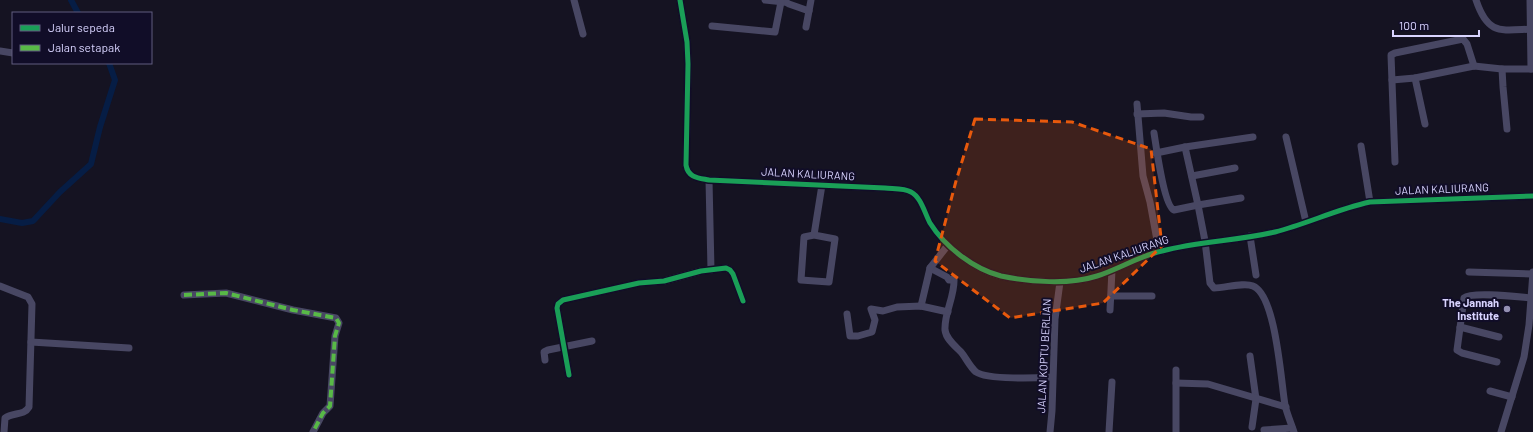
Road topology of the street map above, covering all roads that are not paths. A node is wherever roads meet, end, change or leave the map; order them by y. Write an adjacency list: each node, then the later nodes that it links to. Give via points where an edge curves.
1 (574, 0): 12 (street)
2 (680, 0): 34 (street, JALAN KALIURANG, via 687,49 687,168 693,176)
3 (765, 0): 7 (street)
4 (811, 0): 8 (street)
5 (1476, 0): 11 (street, via 1482,15 1492,27)
6 (1530, 0): 11 (street)
7 (782, 1): 8 (street); 9 (street, via 776,32)
8 (809, 11): 10 (street)
9 (712, 26)
10 (806, 27)
11 (1532, 29): 17 (street)
12 (583, 34)
13 (0, 51): 14 (street)
14 (12, 53)
15 (1474, 66): 16 (street); 18 (street); 19 (street, via 1467,44 1461,39 1392,54)
16 (1502, 69): 17 (street); 24 (street)
17 (1532, 69)
18 (1415, 78): 19 (street); 23 (street)
19 (1392, 80): 31 (street)
20 (1137, 104): 21 (street)
21 (1137, 114): 22 (street, via 1164,113); 45 (street, via 1143,176)
22 (1201, 117)
23 (1425, 124)
24 (1507, 129)
25 (1154, 133): 30 (street)
26 (1252, 137): 29 (street)
27 (1286, 137): 40 (street)
28 (1361, 146): 38 (street)
29 (1186, 147): 30 (street); 33 (street)
30 (1156, 153): 39 (street, via 1171,209)
31 (1394, 162)
32 (1235, 168): 33 (street)
33 (1192, 176): 39 (street)
34 (710, 180): 35 (street, JALAN KALIURANG); 47 (street)
35 (822, 185): 41 (street); 44 (street, JALAN KALIURANG, via 912,192)
36 (1533, 196): 38 (street, JALAN KALIURANG)
37 (1241, 198): 39 (street)
38 (1370, 202): 40 (street, JALAN KALIURANG, via 1350,206)
39 (1198, 205): 43 (street)
40 (1306, 222): 42 (street, JALAN KALIURANG, via 1275,232)
41 (814, 235): 41 (street, via 804,237 801,280 829,282 835,239)
42 (1250, 236): 43 (street, JALAN KALIURANG); 51 (street)
43 (1205, 241): 45 (street, JALAN KALIURANG); 80 (street, via 1212,286 1218,288 1252,285 1259,290 1265,300 1275,329)
44 (948, 245): 46 (street); 52 (street, JALAN KALIURANG, via 973,264 1001,276)
45 (1159, 251): 48 (street, JALAN KALIURANG)
46 (930, 268): 59 (street); 61 (street, via 949,280 954,279)
47 (711, 270): 58 (street, via 726,268 732,271); 67 (street, via 561,301 557,308)
48 (1112, 270): 52 (street, JALAN KALIURANG, via 1081,280); 55 (street)
49 (1470, 272): 50 (street)
50 (1533, 273): 57 (street)
51 (1256, 275)
52 (1060, 282): 74 (street, JALAN KOPTU BERLIAN)
53 (0, 286): 66 (street, via 22,294 30,300)
54 (184, 294): 86 (street, via 226,293 336,318 339,323 335,336 330,406 323,413)
55 (1110, 296): 56 (street); 60 (street)
56 (1152, 296)
57 (1531, 298): 63 (street, via 1467,296 1464,298); 78 (street, via 1526,348)
58 (743, 301)
59 (921, 306): 61 (street); 62 (street, via 897,307 884,311 871,309 874,320 872,332 858,336 850,336)
60 (1110, 310)
61 (948, 312): 74 (street, via 947,336 977,372 1004,377)
62 (847, 314)
63 (1460, 327): 64 (street); 71 (street, via 1456,349 1458,352)
64 (1499, 337)
65 (592, 341): 67 (street)
66 (31, 342): 68 (street); 81 (street, via 29,407 24,412)
67 (564, 346): 70 (street, via 545,351); 73 (street)
68 (129, 348)
69 (1250, 356): 79 (street)
70 (545, 360)
71 (1497, 362)
72 (1176, 370): 76 (street)
73 (569, 375)
74 (1052, 377): 87 (street, JALAN KOPTU BERLIAN)
75 (1112, 382): 88 (street)
76 (1176, 383): 79 (street, via 1208,384); 89 (street)
77 (1490, 391): 78 (street)
78 (1512, 397): 90 (street)
79 (1256, 399): 80 (street); 82 (street)
80 (1286, 407): 84 (street)
81 (2, 419): 85 (street)
82 (1252, 427)
83 (1264, 430): 84 (street)
84 (1293, 430)
85 (4, 432)
86 (313, 432)
87 (1050, 432)
88 (1109, 432)
89 (1176, 432)
90 (1500, 432)

